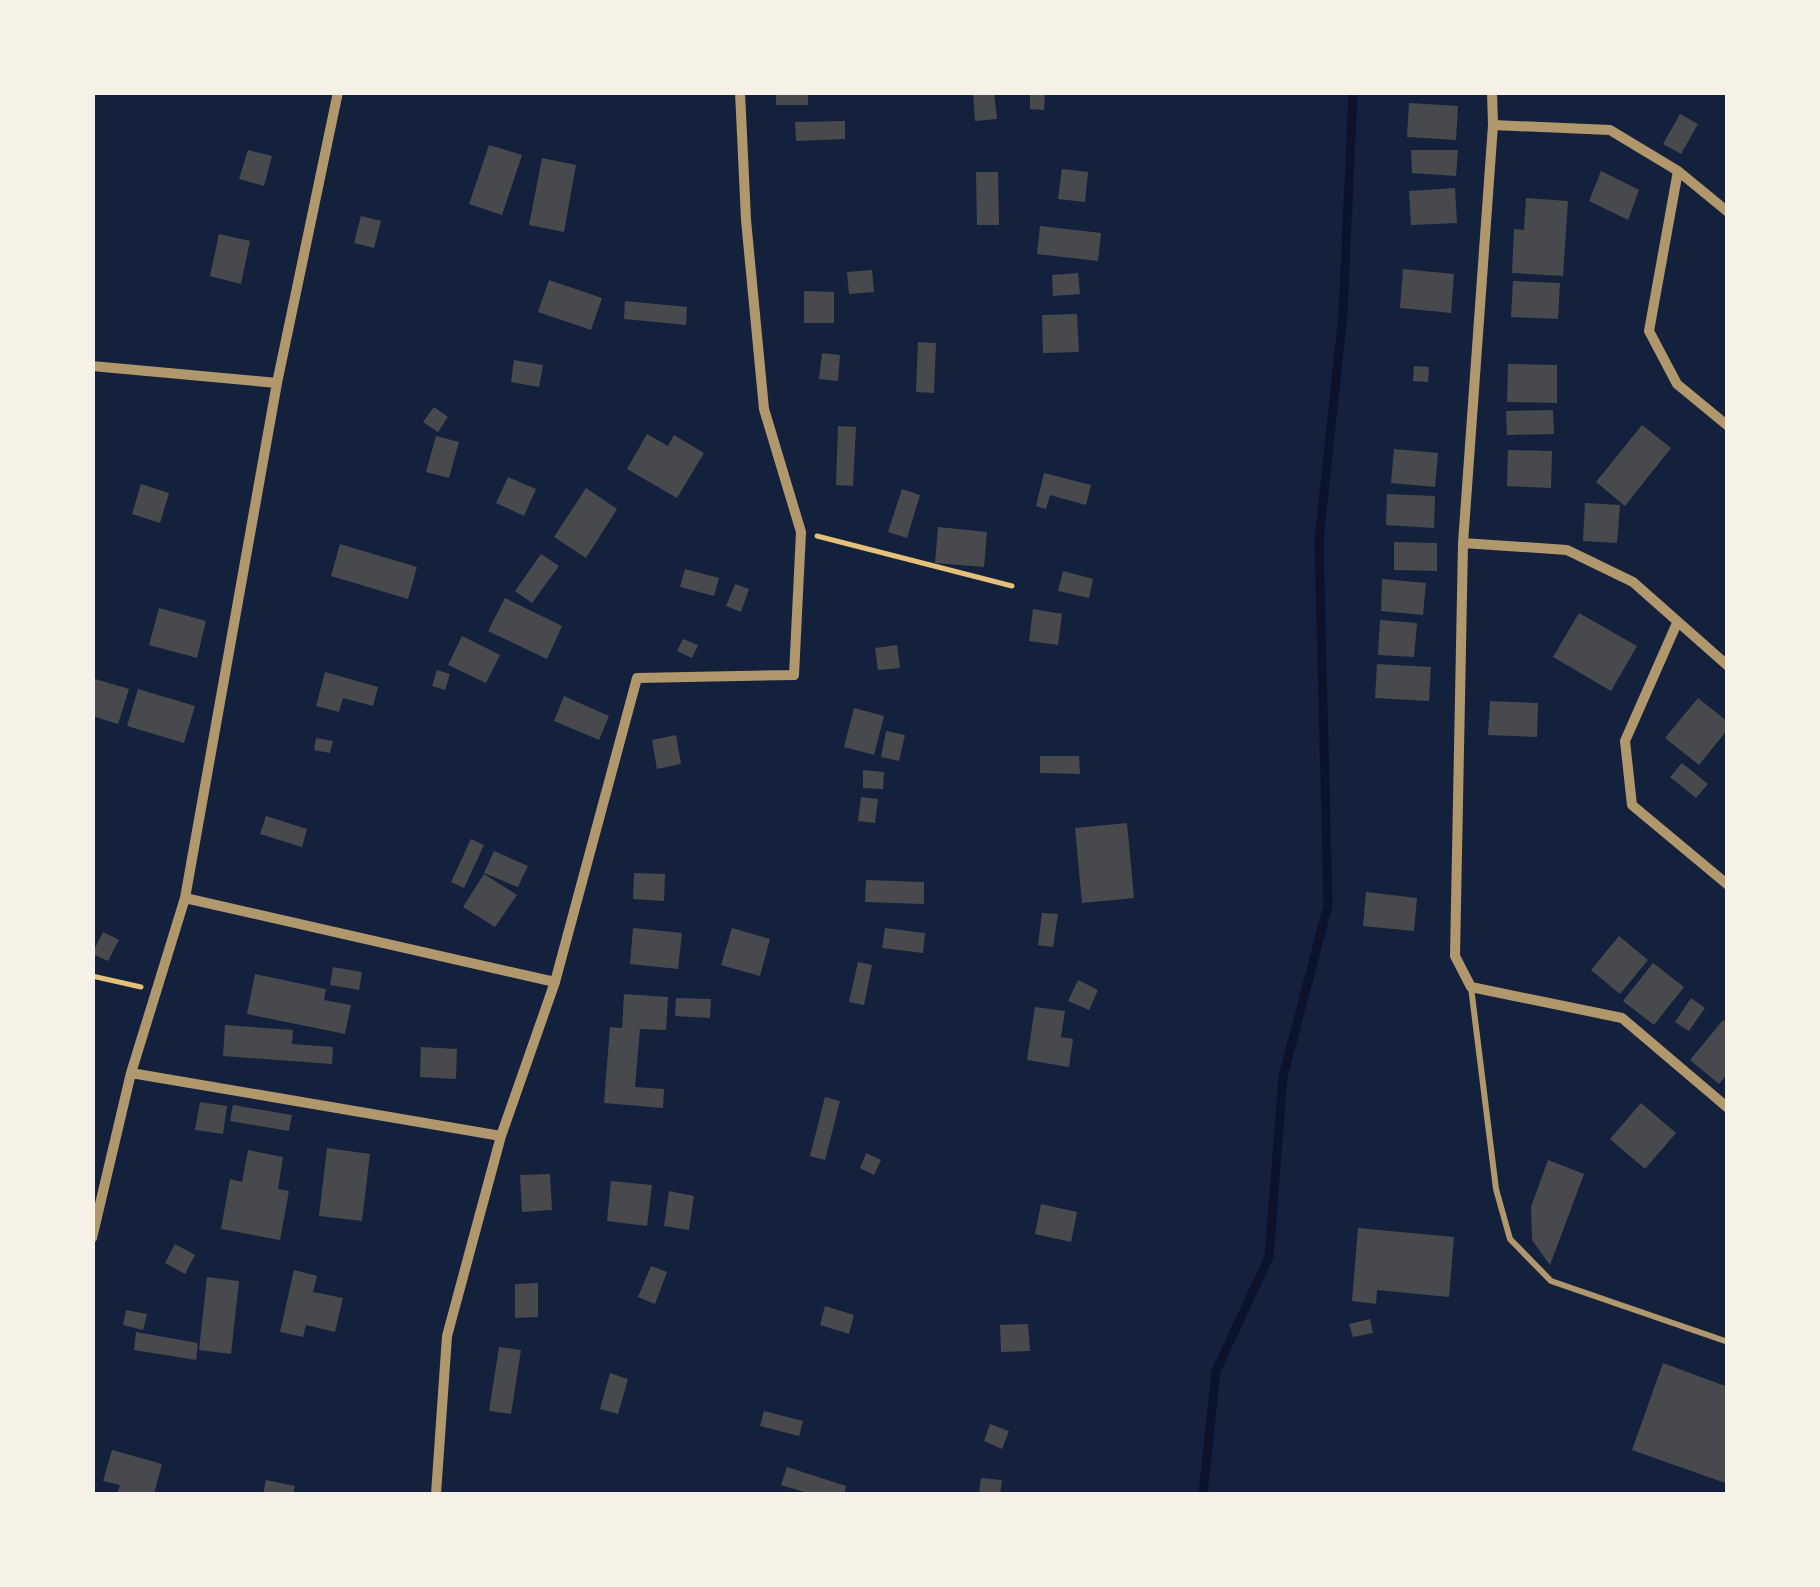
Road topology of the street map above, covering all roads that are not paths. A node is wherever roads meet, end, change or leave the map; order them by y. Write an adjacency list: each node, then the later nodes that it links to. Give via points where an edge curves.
1 (338, 92): 8 (street)
2 (740, 92): 15 (street, via 764,409 801,532 794,675 637,678)
3 (1492, 92): 4 (street)
4 (1492, 126): 5 (street, via 1610,130); 10 (street)
5 (1678, 171): 6 (street); 9 (street, via 1649,331 1678,384)
6 (1728, 212)
7 (92, 366): 8 (street)
8 (277, 383): 14 (street)
9 (1728, 426)
10 (1463, 543): 11 (street, via 1567,550 1633,582); 16 (street, via 1455,956)
11 (1676, 623): 12 (street); 13 (street, via 1625,741 1632,805)
12 (1728, 666)
13 (1728, 885)
14 (184, 898): 15 (street); 17 (street)
15 (555, 982): 19 (street)
16 (1471, 988): 18 (street, via 1622,1018); 21 (lane, via 1496,1190 1510,1239 1551,1281)
17 (130, 1073): 19 (street); 20 (street)
18 (1728, 1108)
19 (501, 1136): 22 (street, via 447,1336)
20 (92, 1238)
21 (1728, 1342)
22 (436, 1494)

